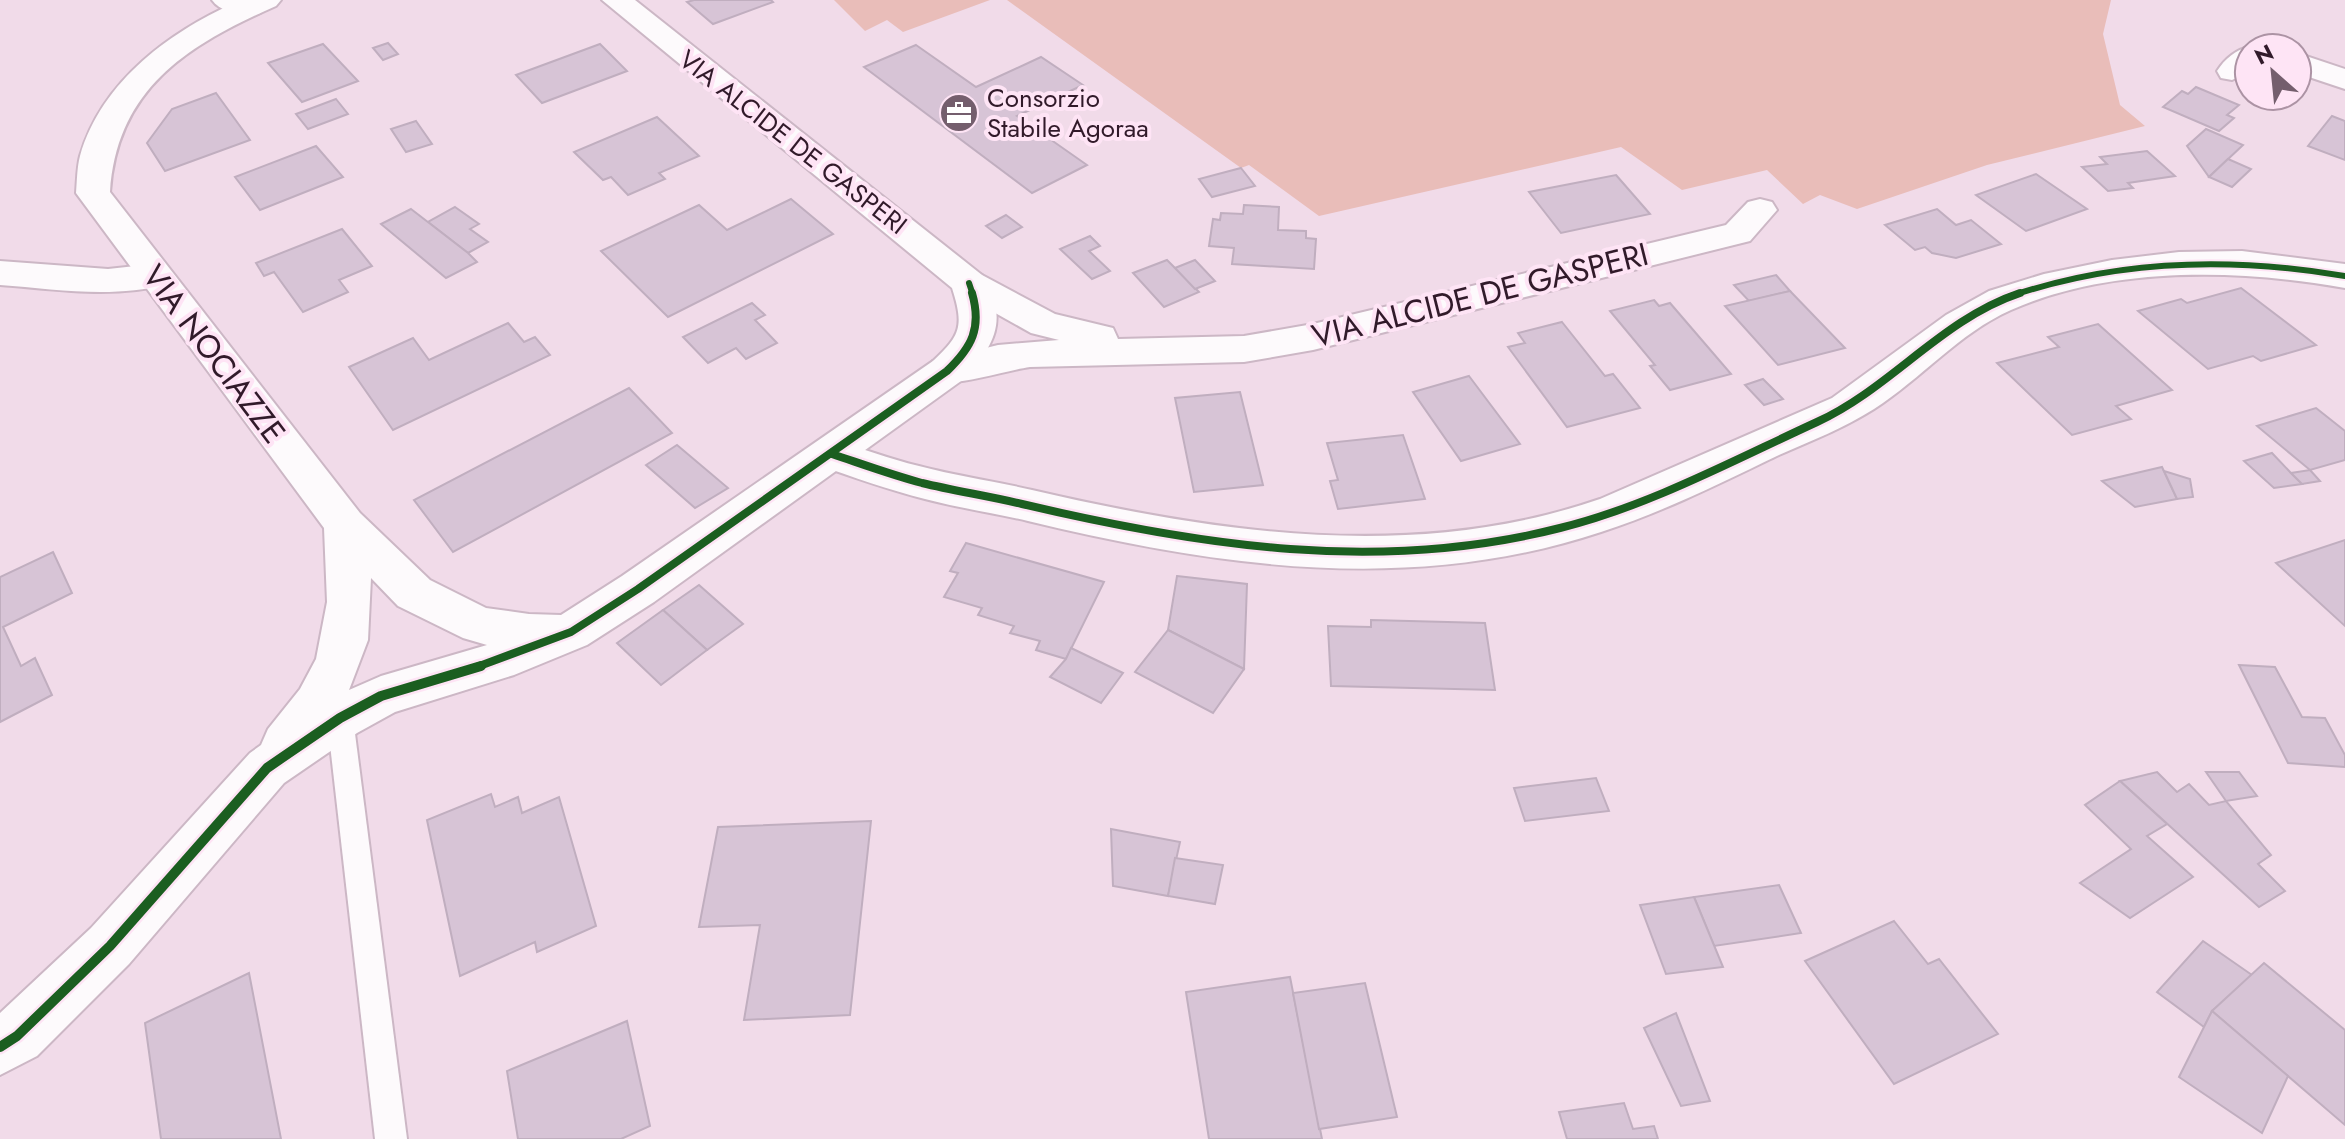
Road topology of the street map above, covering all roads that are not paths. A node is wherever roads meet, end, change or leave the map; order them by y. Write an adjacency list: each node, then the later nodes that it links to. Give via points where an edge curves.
1 (617, 0): 9 (street, VIA ALCIDE DE GASPERI)
2 (248, 2): 7 (street, VIA NOCIAZZE, via 136,83 113,116 92,166 93,193)
3 (2313, 68): 4 (street)
4 (2345, 80)
5 (1760, 210): 10 (street, VIA ALCIDE DE GASPERI, via 1738,233 1313,337 1244,349)
6 (0, 273): 7 (street, via 108,281)
7 (154, 276): 13 (street, VIA NOCIAZZE)
8 (2345, 276): 12 (street, via 2241,260 2191,260 2039,287 1954,326 1867,394 1795,430 1627,505 1564,528 1481,548 1327,553 1217,542 1094,522 910,480)
9 (969, 283): 10 (street, VIA ALCIDE DE GASPERI, via 1044,324); 11 (street, via 978,330 970,349)
10 (1189, 349): 11 (street, via 1030,354)
11 (947, 371): 12 (street)
12 (832, 454): 14 (street)
13 (345, 525): 14 (street, VIA NOCIAZZE, via 414,593 452,615 516,631); 16 (street, via 351,595 345,641 332,678)
14 (571, 632): 15 (street, via 498,661 412,684)
15 (340, 718): 16 (street); 18 (lane)
16 (267, 768): 17 (street, via 110,946)
17 (0, 1047)
18 (391, 1139)

